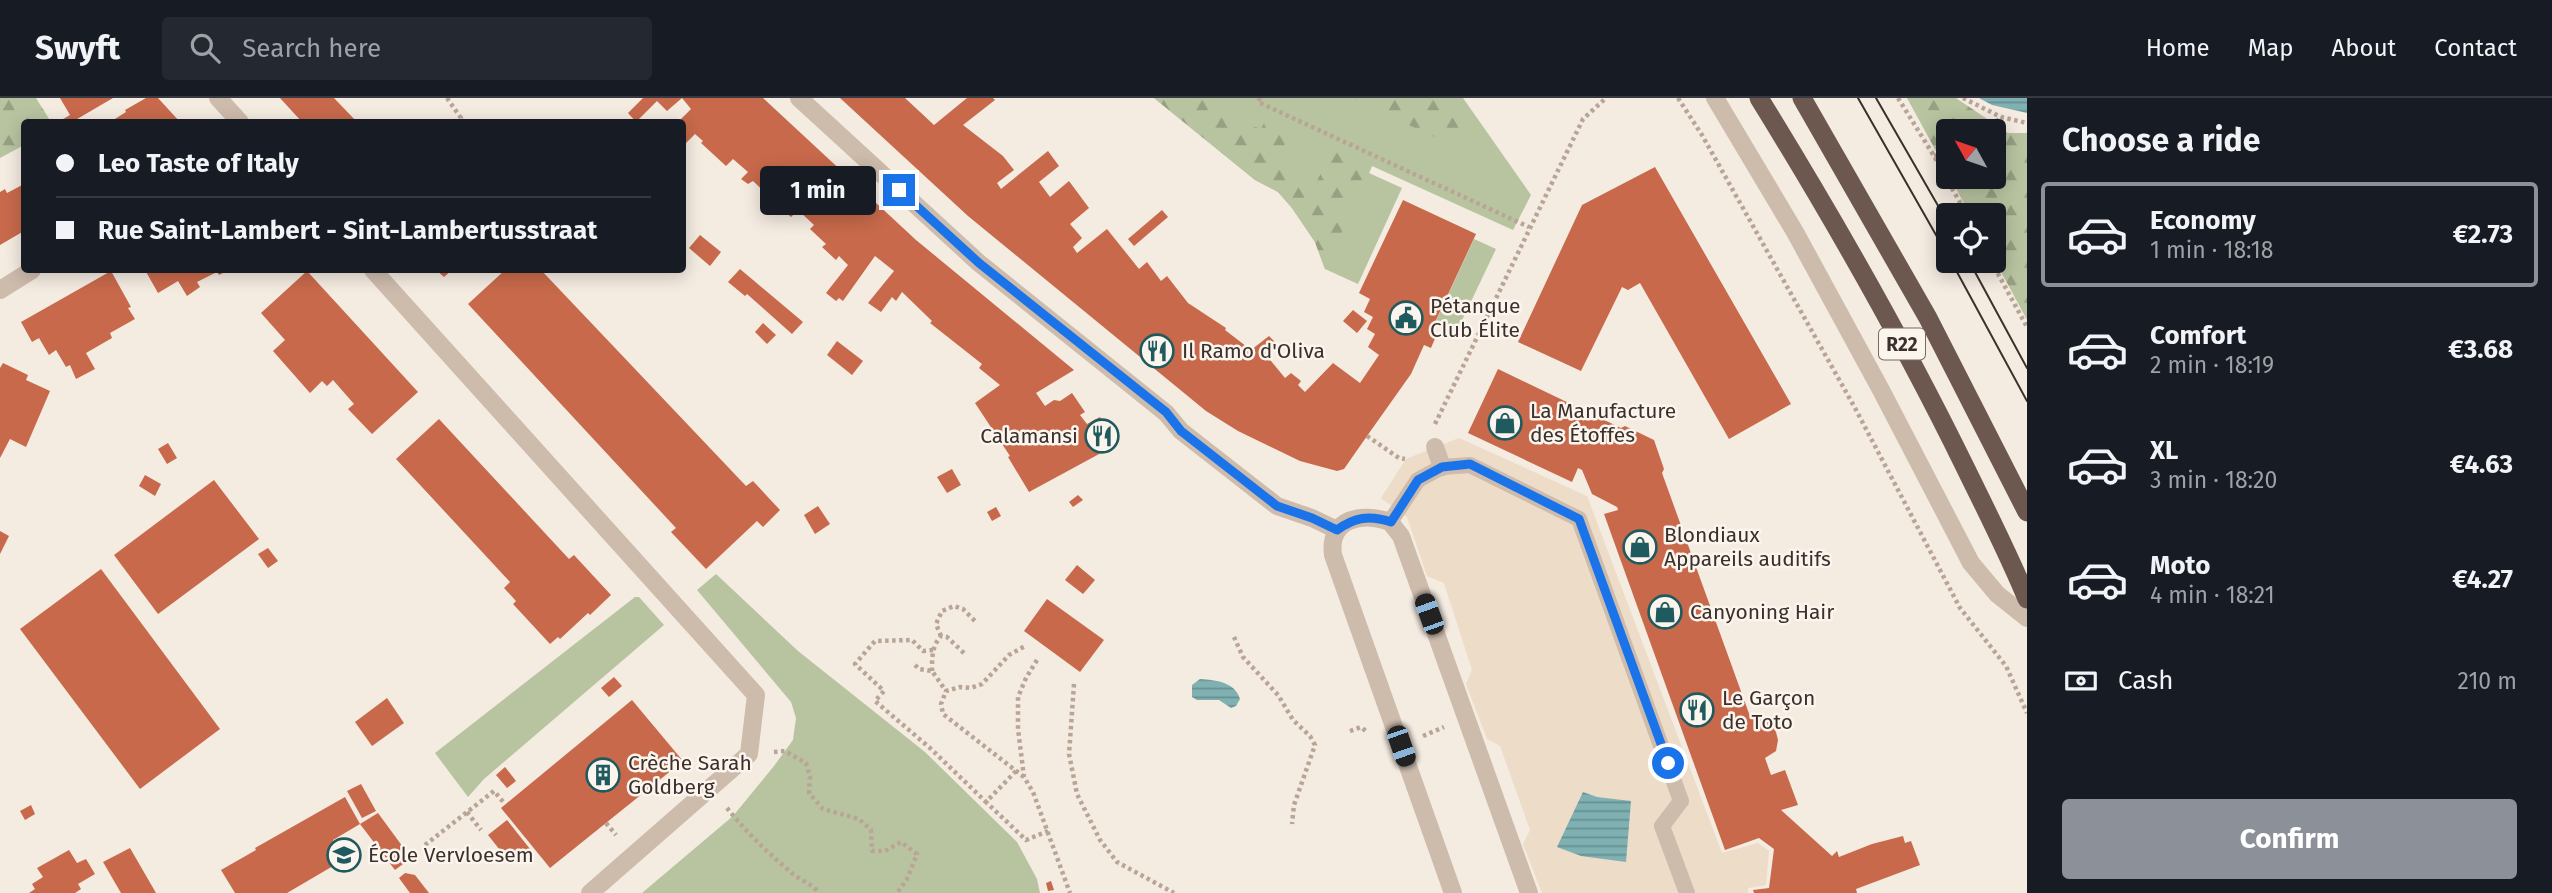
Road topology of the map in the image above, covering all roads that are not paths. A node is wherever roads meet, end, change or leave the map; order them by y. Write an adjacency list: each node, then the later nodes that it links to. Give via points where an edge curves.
1 (218, 98): 6 (street)
2 (799, 98): 14 (street, via 979,263 1166,412 1181,431 1277,506)
3 (1715, 98): 16 (street, via 1815,269 1971,563 1997,594)
4 (1759, 98): 15 (highway, R22, via 1924,383)
5 (1802, 98): 12 (highway, R22, via 1928,318)
6 (237, 119)
7 (27, 273): 9 (street)
8 (376, 273): 17 (street, via 756,695 749,754)
9 (0, 290)
10 (1435, 447): 11 (street)
11 (1442, 467): 13 (lane, via 1418,480); 20 (lane, via 1470,464 1579,519 1681,801 1662,826)
12 (2027, 512)
13 (1391, 522): 14 (street, via 1364,517); 19 (street, via 1401,536)
14 (1337, 530): 18 (street, via 1331,542 1332,555)
15 (2027, 599)
16 (2027, 618)
17 (590, 893)
18 (1452, 893)
19 (1529, 893)
20 (1687, 893)

